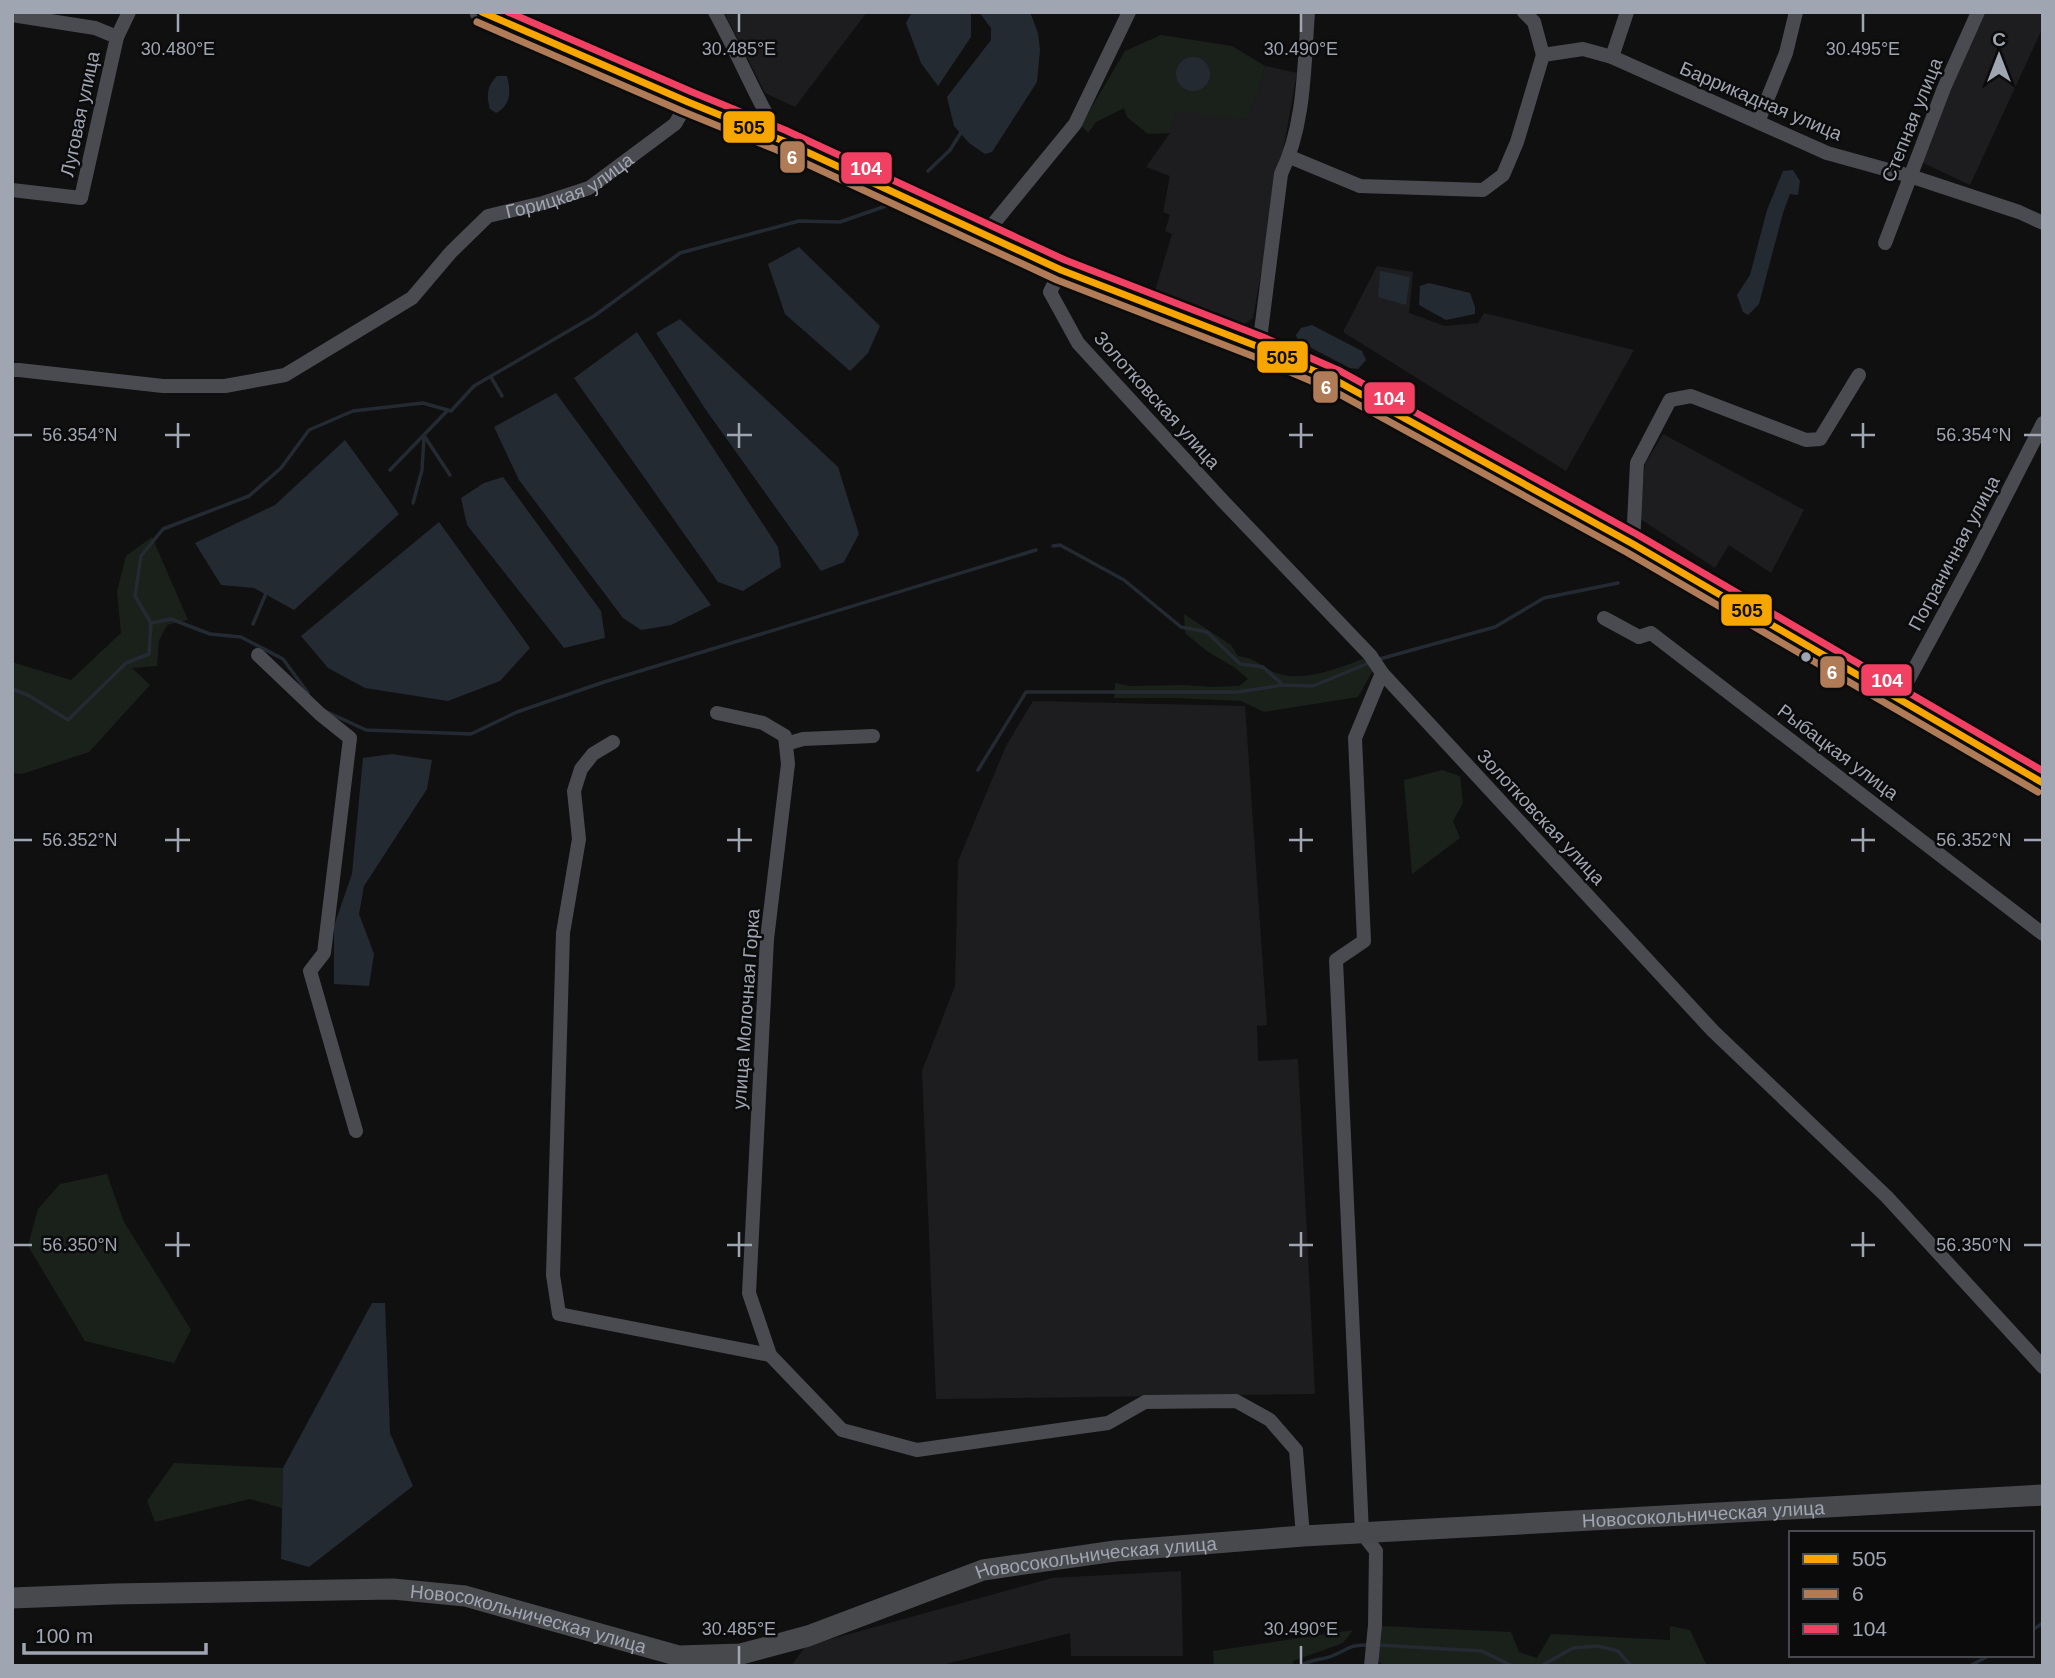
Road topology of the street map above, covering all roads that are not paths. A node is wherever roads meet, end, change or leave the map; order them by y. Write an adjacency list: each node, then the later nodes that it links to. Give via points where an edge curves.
1 (129, 12): 11 (street, Луговая улица)
2 (481, 12): 14 (main road)
3 (715, 12): 16 (street)
4 (1129, 12): 21 (street, via 1075,124)
5 (1308, 12): 17 (street, via 1303,88)
6 (1524, 12): 12 (street, via 1534,22)
7 (1627, 12): 13 (street)
8 (1796, 12): 15 (street, via 1786,53)
9 (1979, 12): 18 (street, Степная улица)
10 (12, 15): 11 (street, Луговая улица, via 95,28)
11 (117, 37): 19 (street, Луговая улица, via 81,198)
12 (1543, 55): 13 (street, Баррикадная улица, via 1583,49); 17 (street, via 1503,175 1483,190 1360,186)
13 (1612, 57): 15 (street, Баррикадная улица)
14 (688, 102): 16 (main road); 25 (street, Горицкая улица, via 675,124 589,188 488,216 412,299 285,374 225,386 163,386)
15 (1758, 122): 18 (street, Баррикадная улица, via 1827,153)
16 (780, 140): 21 (main road)
17 (1290, 157): 24 (street, via 1281,174)
18 (1910, 176): 20 (street, Баррикадная улица); 22 (street, Степная улица)
19 (12, 190)
20 (2043, 223)
21 (985, 234): 23 (main road)
22 (1885, 243)
23 (1061, 270): 24 (main road); 31 (street, Золотковская улица, via 1050,292 1078,343)
24 (1259, 347): 28 (main road, via 1335,380)
25 (12, 370)
26 (1859, 374): 28 (street, via 1820,439 1805,440 1691,396 1670,400 1637,463)
27 (2043, 423): 32 (street, Пограничная улица)
28 (1633, 544): 32 (main road)
29 (1604, 618): 38 (street, Рыбацкая улица, via 1639,637 1651,633)
30 (258, 655): 39 (street, via 351,738 324,953 310,971)
31 (1377, 666): 41 (street, Золотковская улица, via 1713,1031 1887,1197); 43 (street, via 1354,738 1364,941 1336,960)
32 (1898, 699): 37 (main road)
33 (718, 713): 36 (street, via 763,723 785,736)
34 (873, 736): 36 (street)
35 (613, 742): 40 (street, via 593,754 574,792 579,839 564,933 554,1247 559,1314)
36 (786, 744): 40 (street, улица Молочная Горка, via 788,764 767,939 749,1293)
37 (2043, 783)
38 (2043, 934)
39 (356, 1131)
40 (770, 1355): 44 (street, via 842,1430 917,1450 1108,1423 1145,1402 1236,1401 1270,1420 1296,1450)
41 (2043, 1367)
42 (2043, 1495): 43 (main road, Новосокольническая улица)
43 (1362, 1533): 44 (main road, Новосокольническая улица); 46 (street, via 1376,1551)
44 (1303, 1536): 45 (main road, Новосокольническая улица, via 1115,1551 983,1570 808,1636 741,1654 679,1656 465,1596 393,1589)
45 (12, 1598)
46 (1371, 1659)

